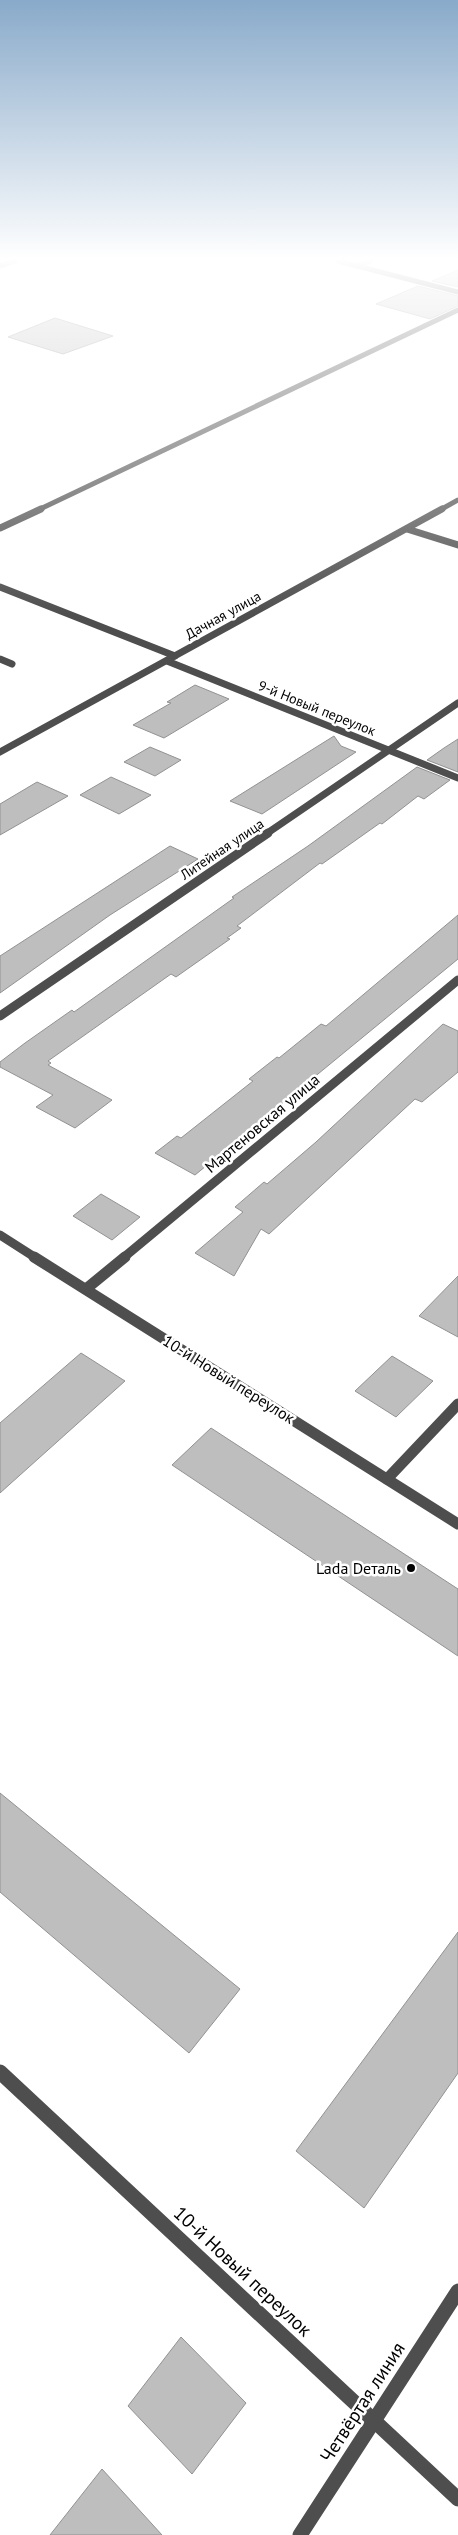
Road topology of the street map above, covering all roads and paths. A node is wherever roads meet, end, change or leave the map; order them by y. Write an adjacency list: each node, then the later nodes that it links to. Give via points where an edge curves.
1 (312, 379): 3 (street)
2 (458, 500): 4 (street, Дачная улица)
3 (0, 528)
4 (407, 528): 5 (street); 7 (street, Дачная улица)
5 (458, 546)
6 (0, 587): 7 (street)
7 (175, 656): 9 (street, Дачная улица)
8 (0, 659): 10 (street)
9 (167, 661): 12 (street, 9-й Новый переулок); 13 (street, Дачная улица)
10 (12, 664)
11 (458, 703): 12 (street, Литейная улица)
12 (389, 750): 14 (street, 9-й Новый переулок); 16 (street, Литейная улица)
13 (0, 752)
14 (458, 778)
15 (458, 980): 18 (street, Мартеновская улица)
16 (0, 1016)
17 (0, 1235): 18 (street, 10-й Новый переулок)
18 (86, 1289): 20 (street, 10-й Новый переулок)
19 (458, 1404): 20 (street)
20 (387, 1479): 21 (street, 10-й Новый переулок)
21 (458, 1524)
22 (0, 2072): 24 (street, 10-й Новый переулок)
23 (458, 2291): 24 (street, Четвёртая линия)
24 (374, 2420): 25 (street, 10-й Новый переулок); 26 (street, Четвёртая линия)
25 (458, 2499)
26 (300, 2535)

